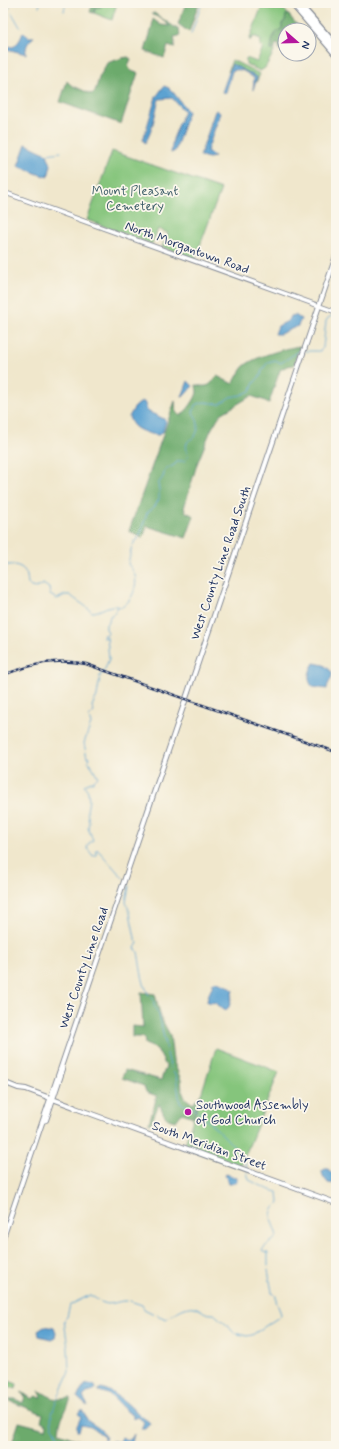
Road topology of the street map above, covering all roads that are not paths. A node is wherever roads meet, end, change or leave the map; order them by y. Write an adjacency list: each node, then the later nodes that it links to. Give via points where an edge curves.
1 (292, 3): 4 (highway)
2 (298, 3): 3 (highway)
3 (336, 45)
4 (336, 54)
5 (3, 192): 7 (main road, North Morgantown Road)
6 (336, 256): 7 (main road, West County Line Road South)
7 (318, 306): 8 (main road, North Morgantown Road); 9 (main road, West County Line Road South)
8 (334, 311)
9 (126, 876): 11 (main road, West County Line Road)
10 (3, 1082): 11 (main road, South Meridian Street)
11 (51, 1100): 12 (main road, South Meridian Street, via 74,1106); 13 (main road, West County Line Road, via 42,1119)
12 (336, 1203)
13 (3, 1238)

